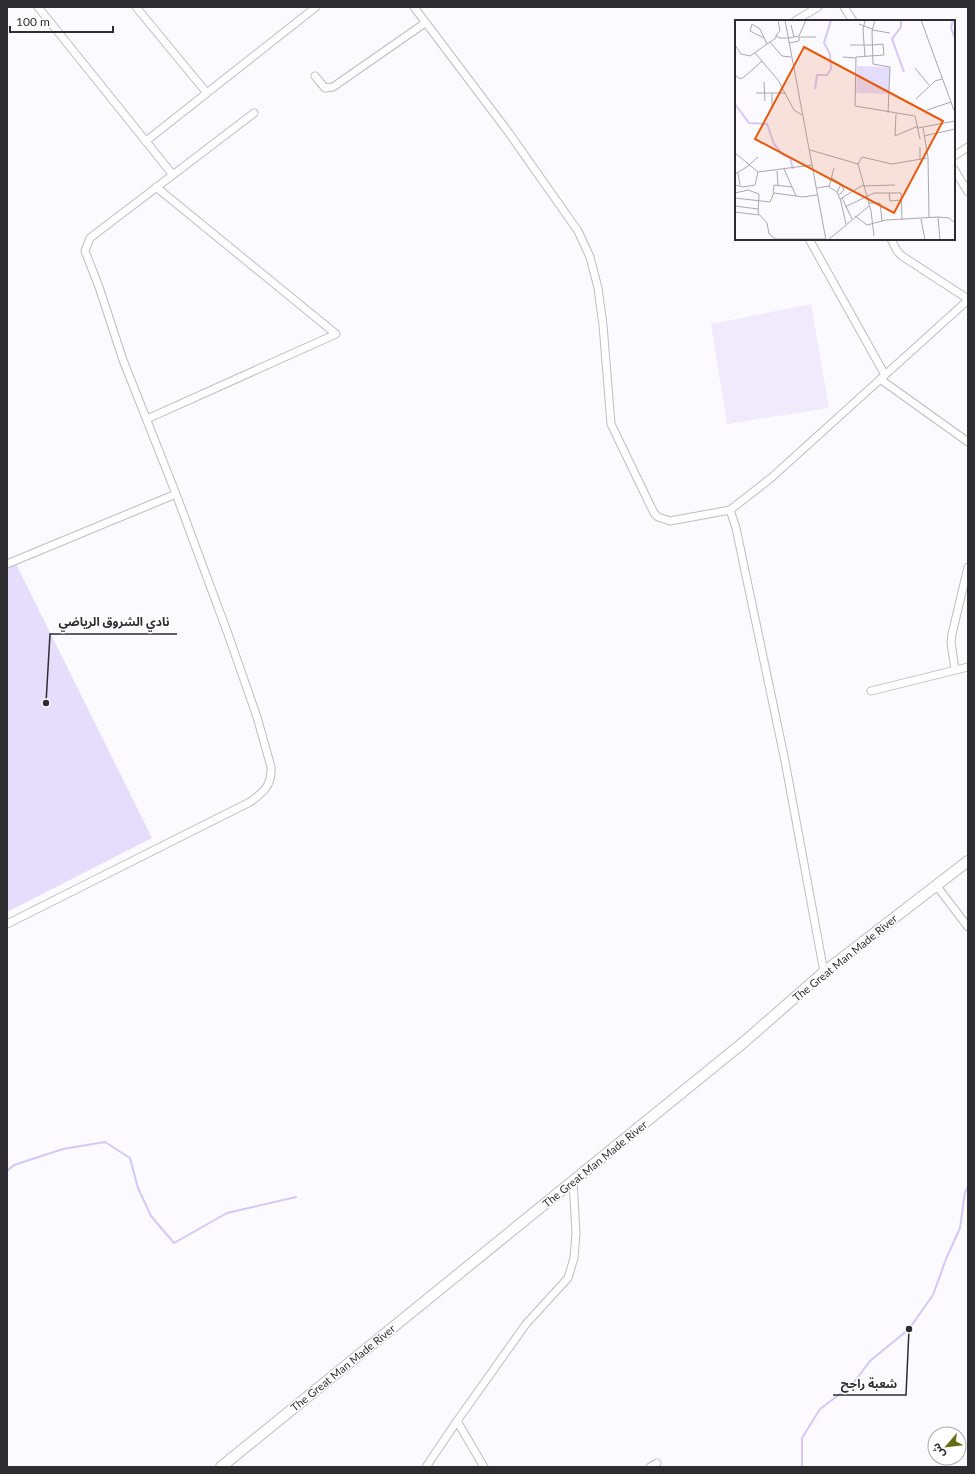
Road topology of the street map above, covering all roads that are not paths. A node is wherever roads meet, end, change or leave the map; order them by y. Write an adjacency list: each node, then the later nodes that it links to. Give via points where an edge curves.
1 (38, 7): 13 (street)
2 (136, 7): 11 (street)
3 (316, 7): 11 (street)
4 (414, 7): 9 (street)
5 (818, 7): 7 (street)
6 (844, 7): 8 (street)
7 (797, 20)
8 (852, 20)
9 (425, 23): 10 (street, via 333,87 325,88); 27 (street, via 509,133 578,231 590,256 602,318 611,424 654,513 670,521)
10 (315, 76)
11 (206, 92): 13 (street)
12 (254, 113): 17 (street)
13 (146, 140): 17 (street)
14 (968, 147): 15 (street)
15 (955, 155)
16 (955, 171): 19 (street)
17 (173, 175): 18 (street)
18 (156, 187): 24 (street, via 90,238 85,250); 24 (street, via 336,334)
19 (968, 192)
20 (810, 240): 23 (street)
21 (892, 240): 22 (street, via 902,256)
22 (968, 300): 23 (street)
23 (883, 377): 25 (street, via 936,421); 27 (street, via 771,478)
24 (147, 419): 26 (street)
25 (968, 442)
26 (176, 494): 28 (street); 35 (street, via 257,717 271,767 269,784 250,802)
27 (730, 510): 37 (street, via 736,528 785,761)
28 (7, 564)
29 (968, 566): 31 (street, via 952,634)
30 (968, 667): 31 (street)
31 (955, 669): 32 (street)
32 (871, 691)
33 (968, 861): 34 (main road, The Great Man Made River)
34 (936, 886): 36 (street); 37 (main road, The Great Man Made River)
35 (7, 924)
36 (968, 927)
37 (824, 972): 38 (main road, The Great Man Made River, via 744,1042)
38 (573, 1181): 39 (street, via 576,1233 574,1258 568,1278 526,1324); 41 (main road, The Great Man Made River)
39 (457, 1421): 42 (street); 43 (street)
40 (657, 1463): 44 (street)
41 (221, 1467)
42 (426, 1467)
43 (484, 1467)
44 (650, 1467)

